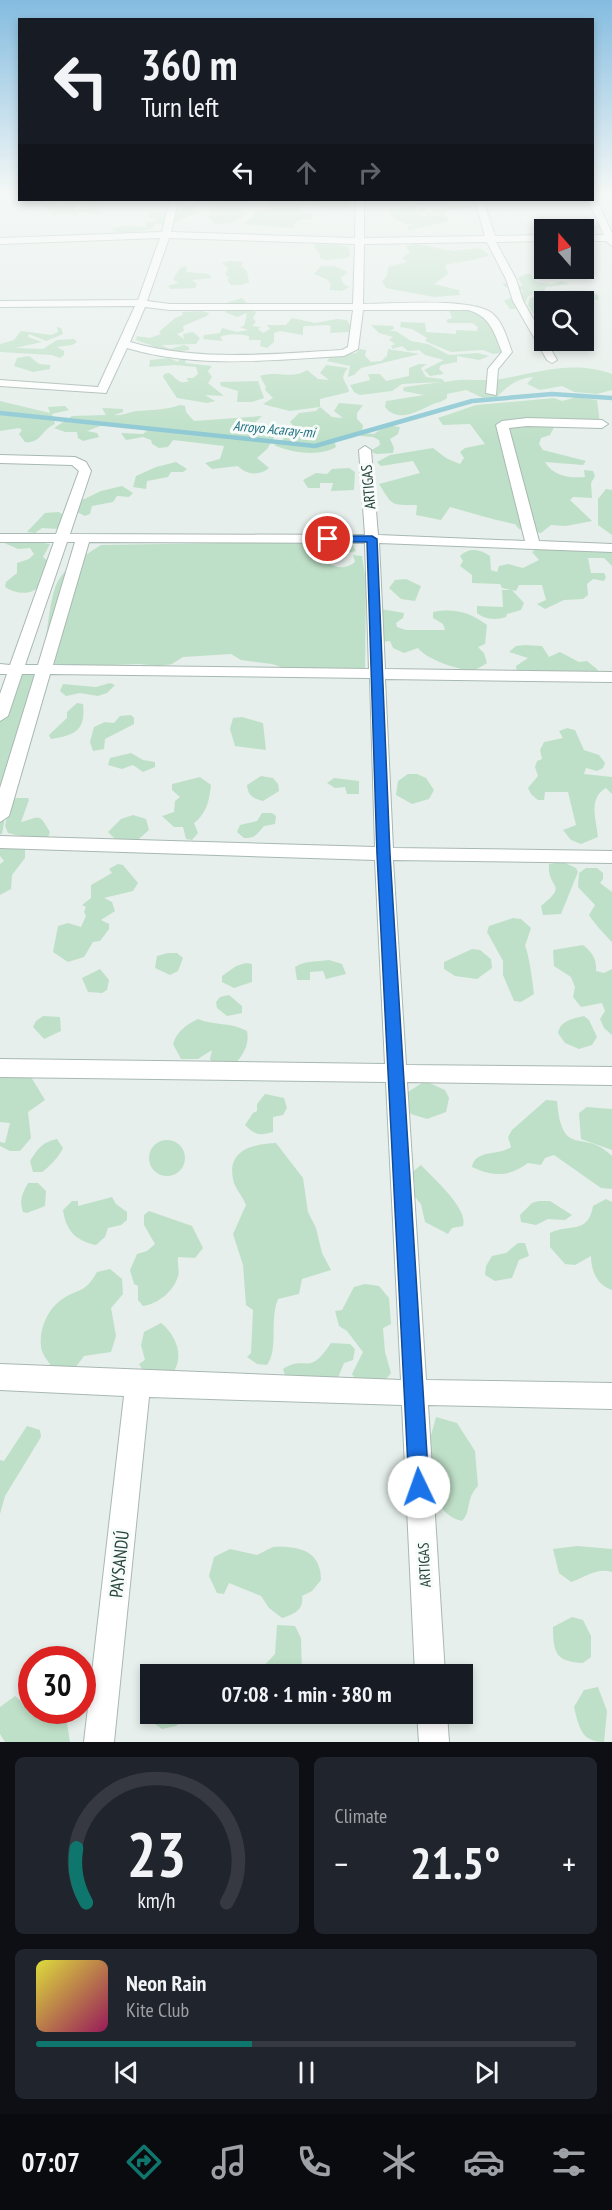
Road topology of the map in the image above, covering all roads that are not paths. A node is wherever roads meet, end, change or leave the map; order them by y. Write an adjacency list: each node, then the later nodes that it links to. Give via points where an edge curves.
1 (151, 276): 4 (street)
2 (358, 276): 6 (street)
3 (510, 276): 8 (street, via 518,301)
4 (141, 303): 5 (street); 6 (street, via 170,307); 7 (street)
5 (0, 304)
6 (358, 307): 7 (street, via 355,345 344,353 208,357 153,354); 10 (street, via 468,307 486,311 496,322 507,352 493,369)
7 (123, 344): 9 (street, via 102,391)
8 (552, 360)
9 (0, 383)
10 (492, 393)
11 (602, 424): 18 (street, via 502,425)
12 (364, 450): 17 (street, ARTIGAS)
13 (0, 459): 15 (street, via 75,461 82,465 85,471)
14 (0, 538): 15 (street)
15 (61, 539): 16 (street); 20 (street)
16 (83, 539): 17 (street); 21 (street)
17 (372, 539): 18 (street); 22 (street, ARTIGAS)
18 (533, 545): 19 (street)
19 (612, 548)
20 (8, 670): 21 (street); 24 (street)
21 (42, 670): 22 (street); 25 (street)
22 (378, 675): 23 (street); 27 (street, ARTIGAS)
23 (612, 677)
24 (0, 716)
25 (0, 816)
26 (0, 842): 27 (street)
27 (384, 854): 28 (street); 30 (street, ARTIGAS)
28 (612, 857)
29 (0, 1068): 30 (street)
30 (396, 1075): 31 (street); 34 (street, ARTIGAS)
31 (612, 1076)
32 (0, 1377): 33 (street)
33 (138, 1385): 34 (street); 38 (street, PAYSANDÚ)
34 (414, 1393): 35 (street); 36 (street, ARTIGAS)
35 (612, 1396)
36 (429, 1664)
37 (433, 1724): 39 (street)
38 (99, 1742)
39 (434, 1742)

